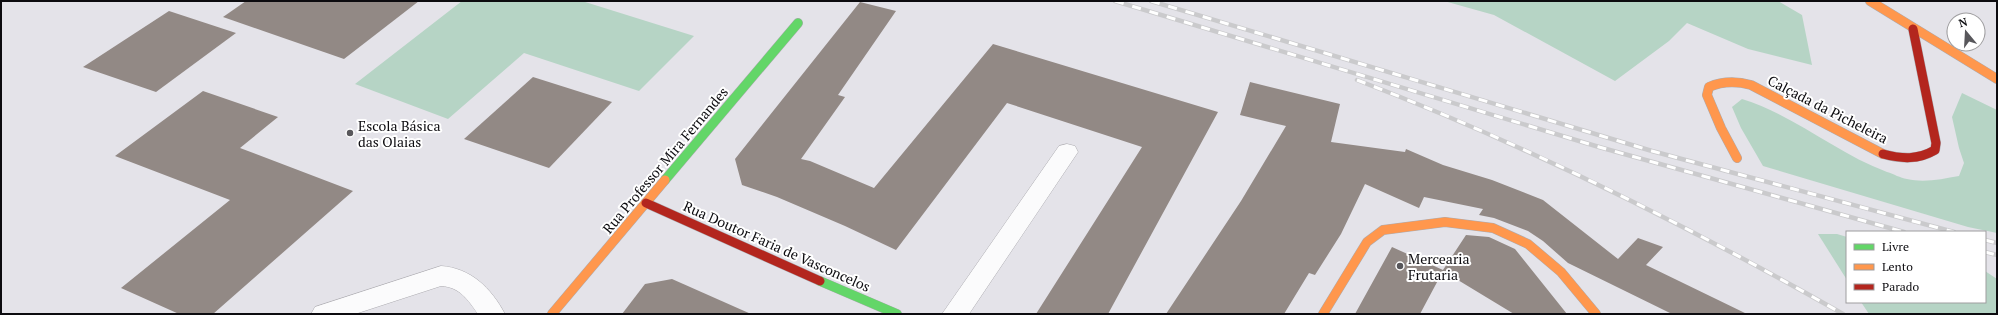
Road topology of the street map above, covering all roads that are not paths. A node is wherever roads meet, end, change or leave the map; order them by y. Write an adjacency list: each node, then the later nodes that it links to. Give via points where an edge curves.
1 (1870, 1): 3 (street)
2 (798, 23): 7 (street, Rua Professor Mira Fernandes)
3 (1913, 29): 4 (street); 6 (street, Calçada da Picheleira, via 1936,150 1926,157 1917,159 1884,154 1757,88 1734,81 1719,82 1709,87 1707,96)
4 (1997, 79)
5 (1067, 152): 12 (street)
6 (1737, 158)
7 (646, 203): 10 (street, Rua Professor Mira Fernandes); 11 (street, Rua Doutor Faria de Vasconcelos, via 701,230)
8 (324, 314): 9 (street, via 441,276 453,276 463,279)
9 (492, 314)
10 (552, 314)
11 (897, 314)
12 (955, 314)
13 (1323, 314): 14 (street, via 1367,242 1383,230 1445,222 1493,228 1528,244 1560,272)
14 (1596, 314)

